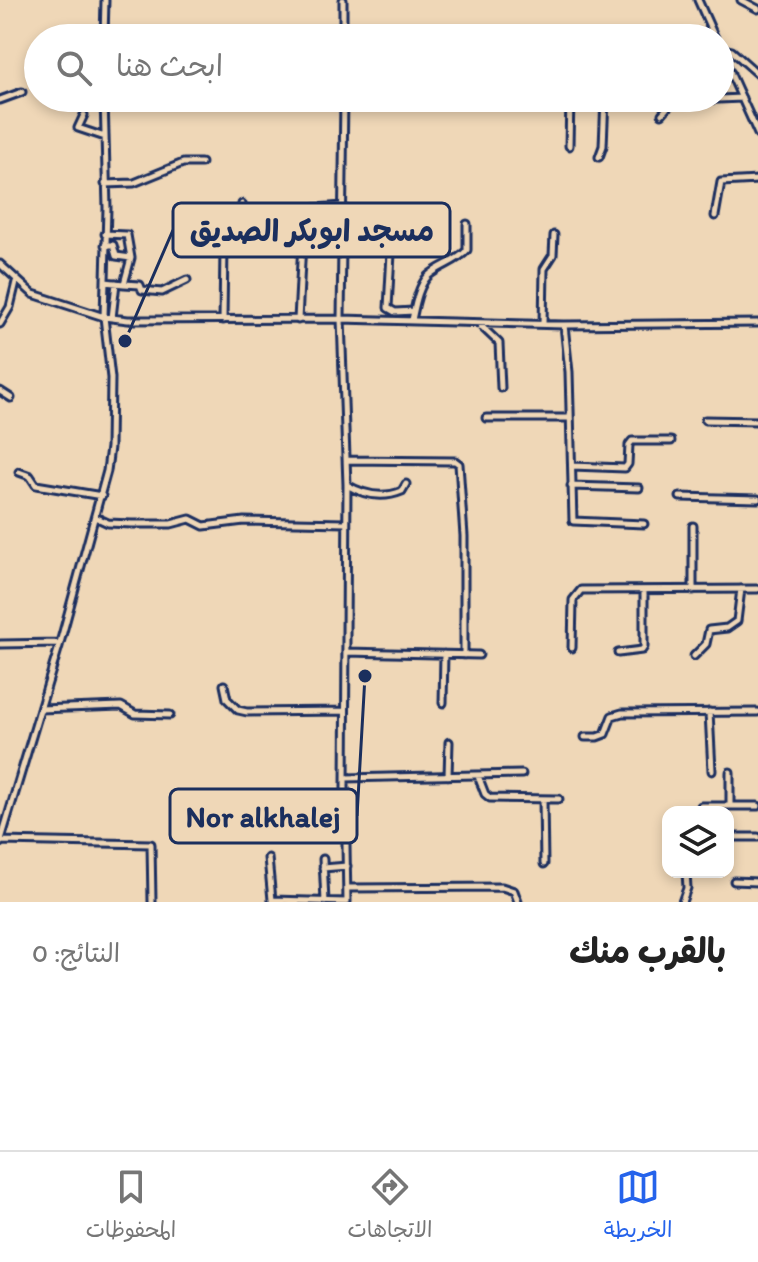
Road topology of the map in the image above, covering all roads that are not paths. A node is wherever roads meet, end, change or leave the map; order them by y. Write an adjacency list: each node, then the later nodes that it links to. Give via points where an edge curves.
1 (105, 0): 6 (street)
2 (343, 0): 7 (street)
3 (698, 0): 8 (street)
4 (741, 0): 5 (street)
5 (758, 9)
6 (104, 24)
7 (343, 24)
8 (709, 24)
9 (734, 53): 10 (street)
10 (758, 74)
11 (734, 80): 14 (street)
12 (22, 92): 15 (street)
13 (734, 98): 14 (street)
14 (742, 98): 21 (street)
15 (0, 100)
16 (104, 112): 22 (street)
17 (344, 112): 29 (street)
18 (570, 112): 23 (street)
19 (604, 112): 24 (street)
20 (84, 115): 22 (street, via 78,128)
21 (758, 134)
22 (105, 137): 27 (street)
23 (569, 146)
24 (599, 157)
25 (201, 163): 27 (street, via 183,163 134,183)
26 (758, 180): 31 (street, via 721,182)
27 (105, 184): 36 (street)
28 (242, 204): 35 (street)
29 (343, 206): 33 (street); 38 (street, via 311,211)
30 (413, 216): 32 (street)
31 (715, 216)
32 (393, 217): 33 (street); 47 (street, via 388,308)
33 (343, 219): 50 (street)
34 (467, 224): 47 (street, via 467,250 428,277)
35 (242, 228): 38 (street, via 245,239); 51 (street, via 224,247)
36 (105, 234): 39 (street); 40 (street, via 127,235)
37 (554, 235): 57 (street, via 553,255 544,269)
38 (300, 242): 52 (street)
39 (105, 245): 40 (street, via 113,245 116,256); 44 (street)
40 (131, 258): 46 (street)
41 (0, 264): 43 (street)
42 (187, 280): 46 (street, via 162,292)
43 (16, 281): 48 (street, via 33,294); 56 (street)
44 (105, 282): 45 (street); 48 (street)
45 (116, 283): 46 (street); 49 (street)
46 (124, 284)
47 (414, 311): 53 (street)
48 (104, 317): 49 (street); 74 (street, via 111,378)
49 (112, 318): 51 (street)
50 (341, 319): 52 (street); 53 (street); 67 (street)
51 (223, 320): 52 (street)
52 (298, 320)
53 (412, 320): 54 (street)
54 (478, 323): 57 (street); 59 (street, via 499,343)
55 (758, 323): 58 (street)
56 (0, 324)
57 (543, 324): 58 (street)
58 (564, 325): 63 (street)
59 (501, 388)
60 (0, 391): 61 (street)
61 (11, 398)
62 (486, 418): 63 (street)
63 (570, 418): 68 (street)
64 (705, 420): 65 (street)
65 (758, 421)
66 (671, 441): 68 (street, via 630,442 625,468)
67 (346, 460): 71 (street); 91 (street, via 459,464)
68 (572, 466): 72 (street)
69 (19, 472): 74 (street, via 36,485)
70 (406, 484): 71 (street, via 402,491 382,495)
71 (347, 485): 78 (street)
72 (571, 486): 73 (street); 79 (street, via 576,523)
73 (639, 488)
74 (102, 496): 77 (street)
75 (680, 497): 76 (street)
76 (758, 499)
77 (95, 517): 78 (street, via 132,524 186,519 204,526 262,520); 85 (street)
78 (346, 523): 88 (street)
79 (644, 524)
80 (693, 526): 84 (street)
81 (741, 589): 82 (street); 84 (street); 93 (street, via 737,621 709,630 706,644)
82 (758, 589)
83 (644, 590): 84 (street); 87 (street, via 577,593); 89 (street, via 644,647)
84 (693, 590)
85 (60, 643): 86 (street); 96 (street)
86 (0, 644)
87 (572, 648)
88 (346, 652): 90 (street); 97 (street)
89 (618, 653)
90 (444, 654): 91 (street); 95 (street)
91 (464, 655): 92 (street)
92 (479, 655)
93 (694, 656)
94 (224, 685): 97 (street, via 227,699 243,712)
95 (443, 703)
96 (40, 709): 100 (street, via 121,706 135,714); 118 (street)
97 (345, 711): 108 (street)
98 (709, 712): 99 (street); 101 (street, via 617,714 605,734); 103 (street)
99 (758, 712)
100 (170, 715)
101 (585, 737)
102 (449, 742): 106 (street)
103 (712, 771)
104 (730, 772): 111 (street)
105 (522, 774): 107 (street)
106 (448, 776): 107 (street); 108 (street)
107 (478, 776): 109 (street, via 490,798)
108 (345, 778): 114 (street)
109 (543, 799): 110 (street); 121 (street)
110 (559, 799)
111 (730, 806)
112 (734, 806): 113 (street)
113 (758, 806)
114 (345, 816): 115 (street, via 306,816 282,805); 122 (street)
115 (248, 821)
116 (734, 837): 117 (street)
117 (758, 837)
118 (0, 842): 128 (street, via 151,844)
119 (268, 858): 129 (street, via 272,900)
120 (323, 859): 123 (street)
121 (544, 864)
122 (347, 866): 123 (street); 127 (street)
123 (323, 868): 129 (street)
124 (686, 878): 132 (street)
125 (734, 881): 126 (street)
126 (758, 882)
127 (347, 888): 130 (street); 131 (street, via 502,887 514,891)
128 (152, 902)
129 (325, 902): 130 (street)
130 (347, 902)
131 (518, 902)
132 (682, 902)

